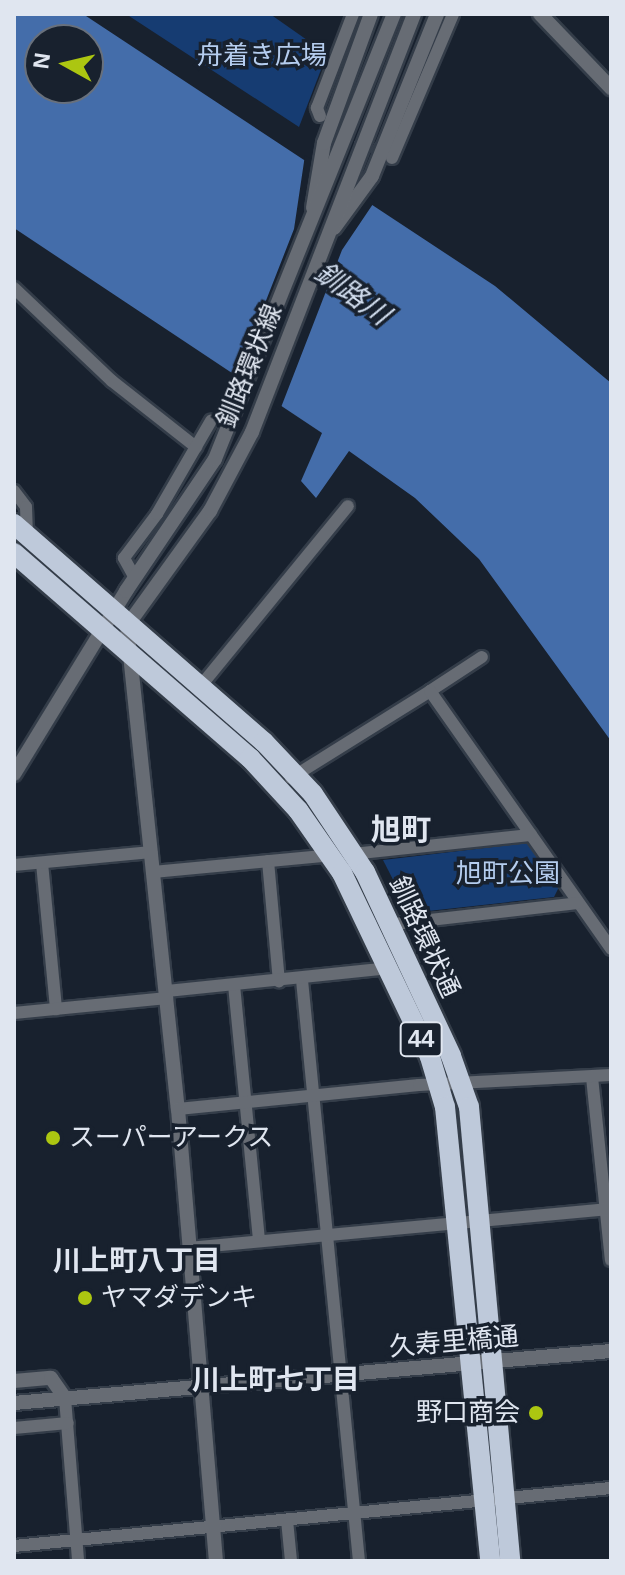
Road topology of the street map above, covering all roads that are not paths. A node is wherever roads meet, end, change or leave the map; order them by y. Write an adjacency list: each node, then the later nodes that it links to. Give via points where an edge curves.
1 (353, 14): 9 (street, via 317,108)
2 (371, 14): 11 (street, via 324,143)
3 (394, 14): 11 (street, 釧路環状線)
4 (414, 14): 12 (street, 釧路環状線)
5 (437, 14): 12 (street, via 372,176)
6 (453, 14): 10 (street)
7 (540, 14): 8 (street)
8 (611, 88)
9 (320, 116)
10 (392, 158)
11 (311, 224): 20 (street, 釧路環状線, via 234,420 171,530)
12 (328, 235): 21 (street, 釧路環状線, via 252,432 210,511)
13 (14, 288): 15 (street, via 112,381)
14 (211, 421): 15 (street)
15 (196, 447): 20 (street, via 124,558)
16 (14, 491): 18 (street, via 26,507)
17 (348, 506): 25 (street)
18 (21, 530): 21 (highway, 釧路環状通 / 44)
19 (14, 553): 22 (highway, 釧路環状通 / 44)
20 (135, 578): 21 (street, 釧路環状線)
21 (120, 620): 22 (street); 23 (street); 25 (highway, 釧路環状通 / 44)
22 (103, 634): 23 (highway, 釧路環状通 / 44); 27 (street)
23 (128, 653): 29 (highway, 釧路環状通 / 44); 31 (street)
24 (482, 657): 26 (street)
25 (199, 688): 28 (highway, 釧路環状通 / 44)
26 (430, 691): 28 (street); 30 (street)
27 (14, 774)
28 (296, 774): 29 (street); 32 (highway, 釧路環状通 / 44)
29 (279, 787): 33 (highway, 釧路環状通 / 44)
30 (531, 835): 32 (street); 38 (street)
31 (151, 852): 35 (street); 37 (street)
32 (355, 854): 33 (street); 39 (highway, 釧路環状通 / 44)
33 (332, 855): 34 (street); 40 (highway, 釧路環状通 / 44)
34 (268, 861): 37 (street); 45 (street)
35 (42, 863): 36 (street); 48 (street)
36 (14, 865)
37 (153, 872): 47 (street)
38 (578, 903): 39 (street); 41 (street)
39 (389, 924): 40 (street); 42 (highway, 釧路環状通 / 44)
40 (367, 927): 43 (highway, 釧路環状通 / 44)
41 (611, 949)
42 (409, 965): 43 (street); 53 (highway, 釧路環状通 / 44)
43 (387, 969): 44 (street); 52 (highway, 釧路環状通 / 44)
44 (302, 980): 45 (street); 54 (street)
45 (279, 982): 46 (street)
46 (234, 985): 47 (street); 55 (street)
47 (167, 994): 48 (street); 56 (street)
48 (56, 1009): 49 (street)
49 (14, 1013)
50 (611, 1075): 51 (street)
51 (592, 1077): 53 (street); 57 (street)
52 (441, 1085): 53 (street); 54 (street); 59 (highway, 釧路環状通 / 44)
53 (464, 1086): 58 (highway, 釧路環状通 / 44)
54 (314, 1096): 55 (street); 60 (street)
55 (247, 1103): 56 (street); 61 (street)
56 (178, 1109): 62 (street)
57 (609, 1209): 58 (street); 63 (street)
58 (477, 1220): 59 (street); 65 (highway, 釧路環状通 / 44)
59 (455, 1221): 60 (street); 65 (highway, 釧路環状通 / 44)
60 (328, 1234): 61 (street); 66 (street)
61 (259, 1240): 62 (street)
62 (189, 1248): 68 (street)
63 (611, 1260)
64 (611, 1351): 65 (street, 久寿里橋通)
65 (481, 1363): 66 (street, 久寿里橋通); 74 (highway, 釧路環状通 / 44)
66 (339, 1375): 68 (street, 久寿里橋通); 75 (street)
67 (14, 1381): 69 (street, via 51,1378)
68 (202, 1385): 69 (street, 久寿里橋通); 77 (street)
69 (65, 1398): 70 (street, 久寿里橋通); 71 (street)
70 (14, 1403)
71 (68, 1423): 72 (street); 78 (street)
72 (14, 1428)
73 (611, 1488): 74 (street)
74 (494, 1499): 75 (street); 84 (highway, 釧路環状通 / 44); 85 (highway, 釧路環状通 / 44)
75 (354, 1513): 76 (street); 83 (street)
76 (287, 1520): 77 (street); 82 (street)
77 (213, 1527): 78 (street); 81 (street)
78 (76, 1539): 79 (street); 80 (street)
79 (14, 1546)
80 (78, 1561)
81 (216, 1561)
82 (291, 1561)
83 (359, 1561)
84 (490, 1561)
85 (510, 1561)

